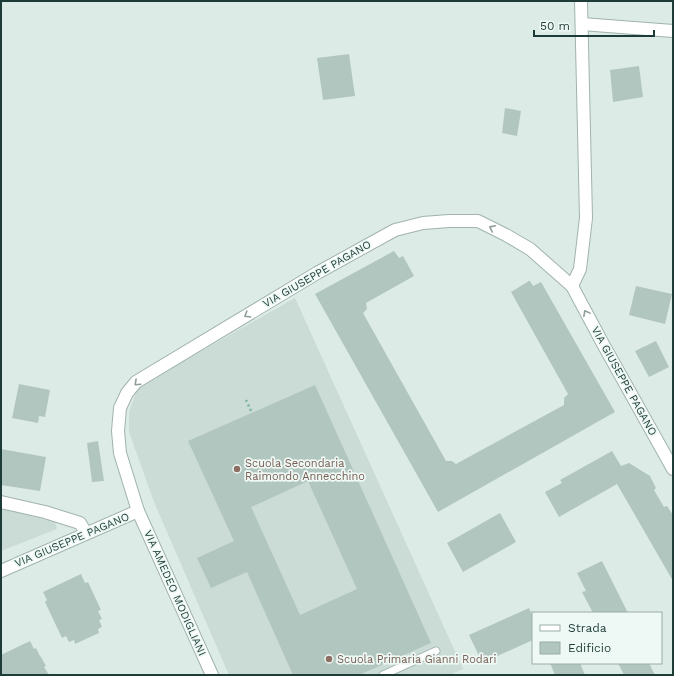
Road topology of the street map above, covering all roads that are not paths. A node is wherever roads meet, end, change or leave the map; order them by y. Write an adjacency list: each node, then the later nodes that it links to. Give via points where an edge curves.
1 (581, 1): 2 (street)
2 (582, 24): 3 (street); 4 (street, via 586,218 580,269)
3 (673, 31)
4 (572, 286): 5 (street, VIA GIUSEPPE PAGANO, one-way to 4); 7 (street, VIA GIUSEPPE PAGANO, one-way to 7, via 530,249 478,222 423,223 395,230 312,276 136,382 120,408 118,431 120,454)
5 (673, 469)
6 (1, 502): 8 (street, via 80,523)
7 (138, 511): 8 (street, VIA GIUSEPPE PAGANO); 11 (street, VIA AMEDEO MODIGLIANI)
8 (86, 533): 9 (street, VIA GIUSEPPE PAGANO)
9 (1, 571)
10 (436, 651): 12 (lane)
11 (212, 675)
12 (382, 675)

